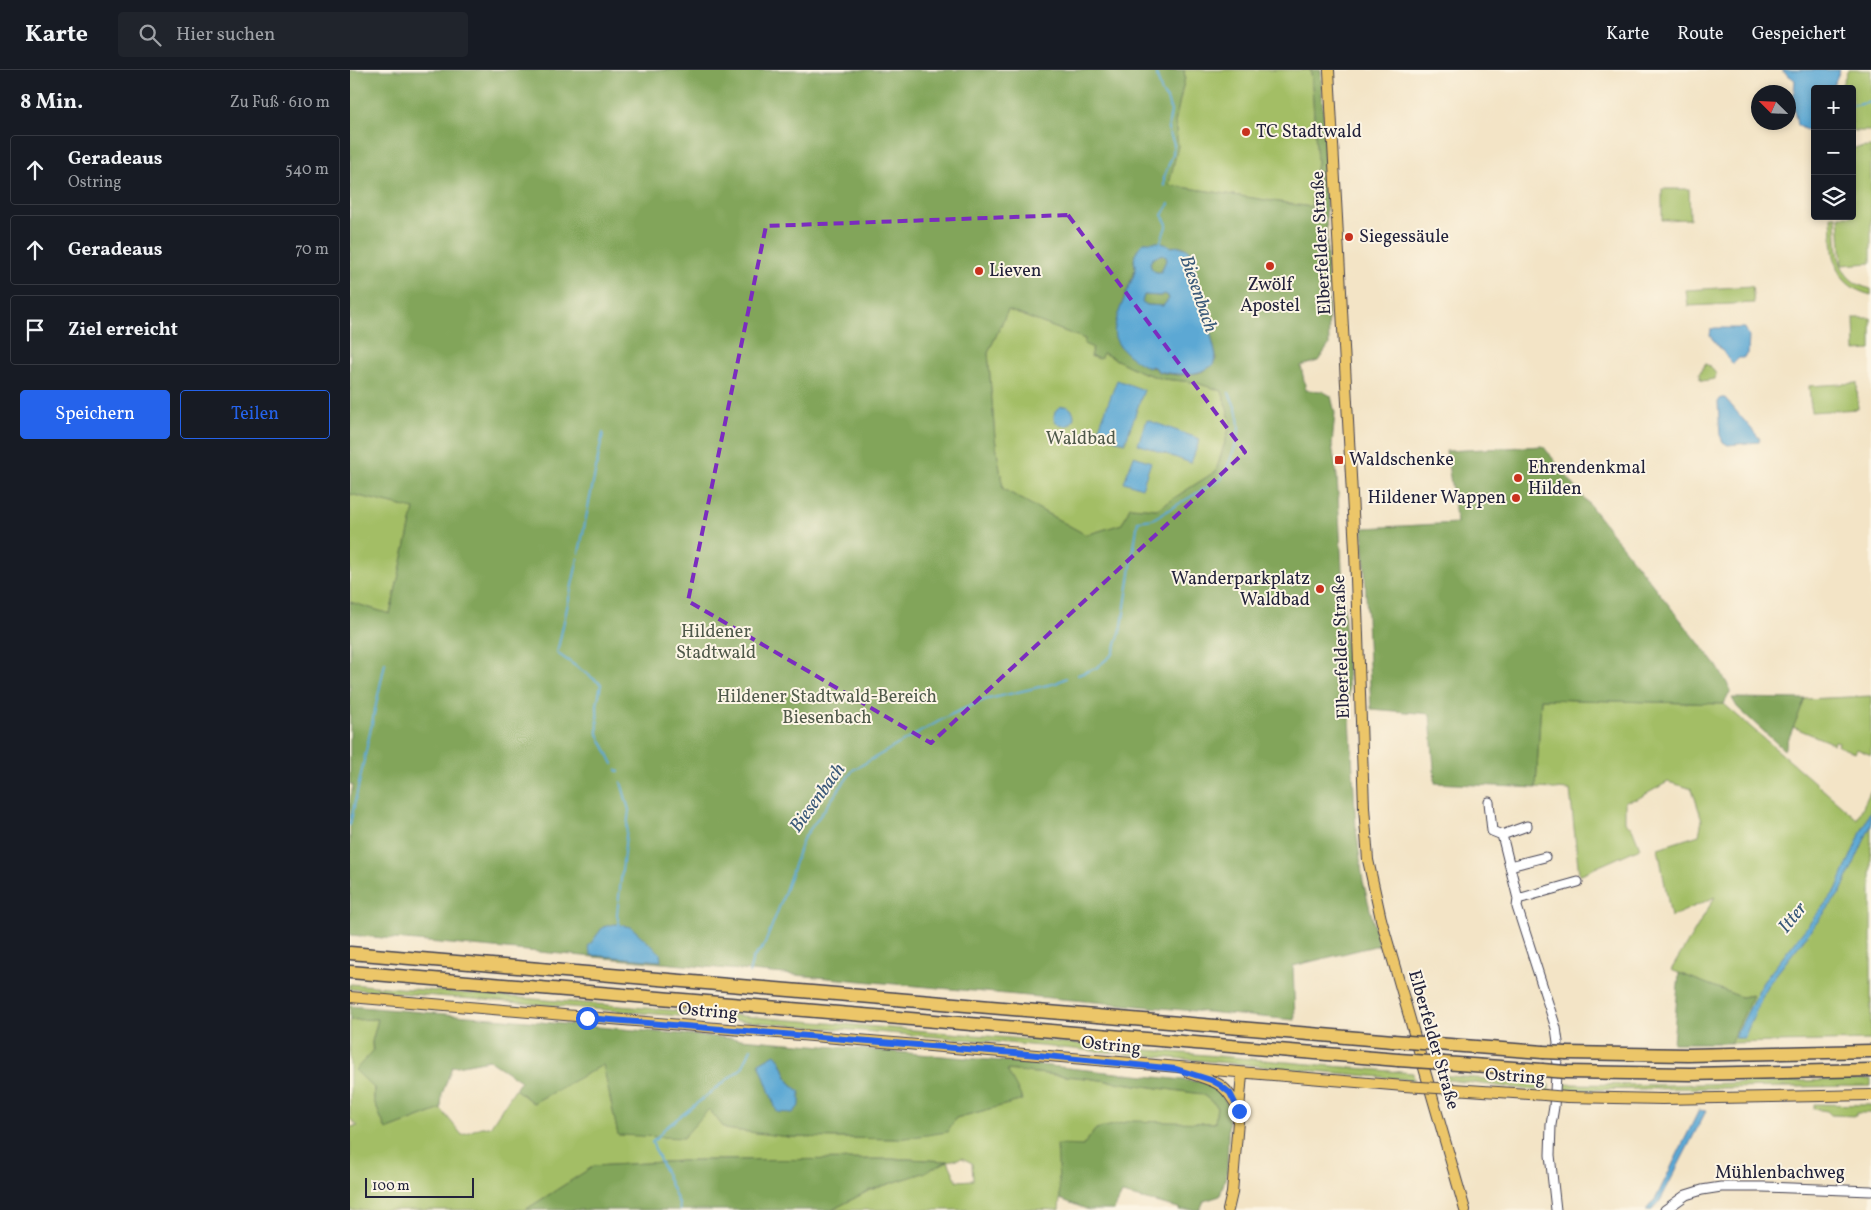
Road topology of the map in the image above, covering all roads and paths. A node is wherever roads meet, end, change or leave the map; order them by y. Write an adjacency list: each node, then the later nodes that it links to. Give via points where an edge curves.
1 (1329, 70): 20 (main road, Elberfelder Straße, via 1368,860 1384,928)
2 (1489, 802): 4 (street, via 1492,831)
3 (1527, 826): 4 (street)
4 (1502, 835): 6 (street)
5 (1545, 857): 6 (street)
6 (1510, 866): 8 (street)
7 (1578, 882): 8 (street)
8 (1518, 899): 21 (street, via 1517,907 1558,1042 1550,1155)
9 (350, 953): 12 (highway, bridge, via 1543,1052 1688,1055)
10 (350, 972): 14 (highway, bridge, via 1566,1072 1690,1074)
11 (350, 997): 13 (main road, Ostring)
12 (1871, 1051)
13 (1176, 1069): 15 (main road, Ostring); 17 (main road, via 1220,1085 1230,1093)
14 (1871, 1070)
15 (1242, 1074): 16 (main road, Ostring, bridge, via 1662,1100); 17 (main road)
16 (1871, 1095)
17 (1239, 1111): 19 (main road)
18 (1871, 1191): 22 (street, Mühlenbachweg, via 1721,1187 1686,1195)
19 (1228, 1210)
20 (1465, 1210)
21 (1556, 1210)
22 (1665, 1210)

